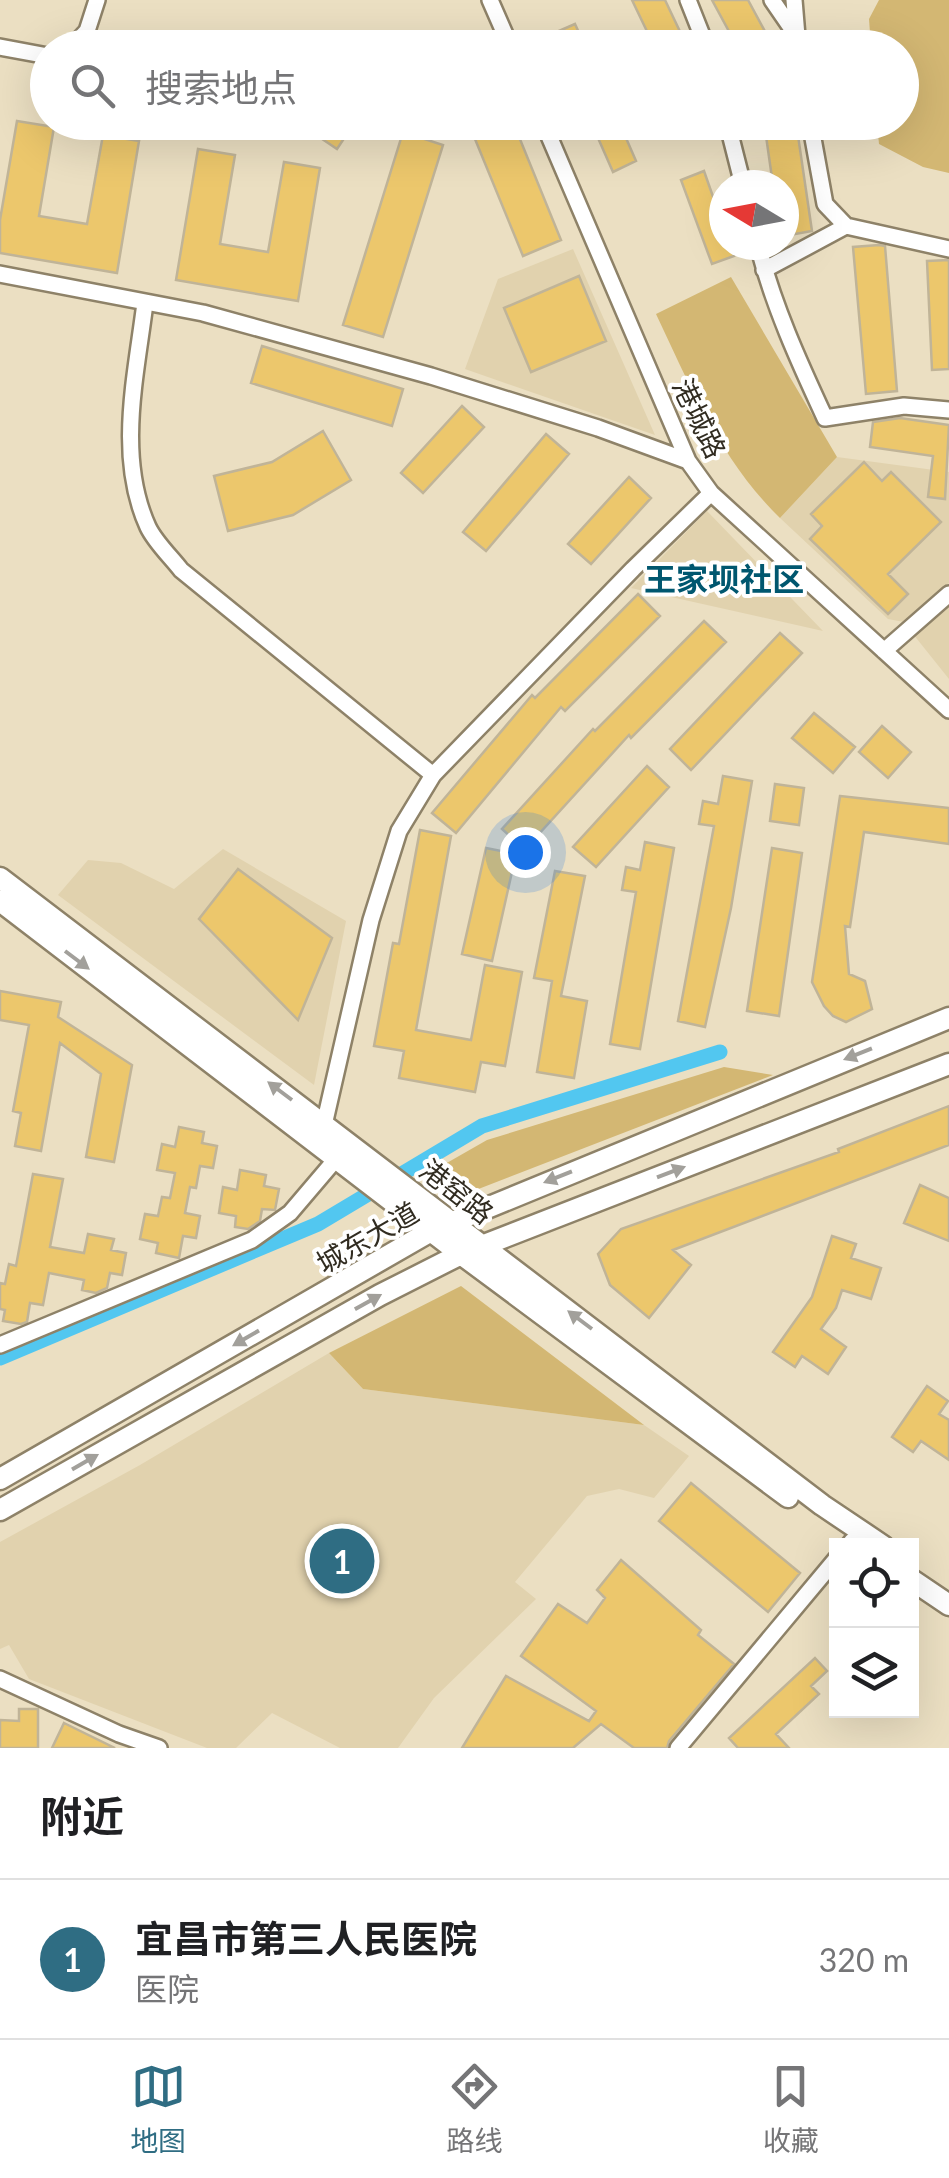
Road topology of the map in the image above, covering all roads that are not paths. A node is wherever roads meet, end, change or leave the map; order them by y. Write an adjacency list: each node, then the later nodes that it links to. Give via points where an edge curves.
1 (97, 0): 6 (street)
2 (490, 0): 7 (street)
3 (688, 0): 8 (street)
4 (772, 0): 9 (street)
5 (794, 0): 10 (street)
6 (87, 30)
7 (503, 30)
8 (702, 30)
9 (790, 30)
10 (796, 30)
11 (0, 46): 12 (street)
12 (30, 52)
13 (551, 140): 24 (street, 港城路)
14 (732, 140): 16 (street)
15 (813, 140): 17 (street, via 824,204)
16 (740, 170)
17 (846, 226): 18 (street); 20 (street)
18 (949, 249)
19 (762, 260): 20 (street)
20 (764, 270): 23 (street, via 826,418 904,406)
21 (0, 274): 22 (street)
22 (145, 303): 24 (street, via 431,376); 29 (street, via 128,433 148,529 182,570)
23 (949, 410)
24 (688, 461): 25 (street, 港城路)
25 (712, 494): 27 (street, 港城路); 29 (street)
26 (949, 594): 27 (street)
27 (884, 651): 28 (street, 港城路)
28 (949, 710)
29 (432, 774): 34 (street, via 399,830 370,920)
30 (0, 878): 34 (main road, 港窑路, one-way to 30)
31 (4, 910): 35 (main road, 港窑路, one-way to 35)
32 (949, 1018): 37 (main road, 城东大道, one-way to 37)
33 (949, 1064): 39 (main road, 城东大道, one-way to 33)
34 (324, 1125): 35 (main road, 港窑路)
35 (347, 1159): 36 (main road, 港窑路); 41 (street, via 252,1240)
36 (412, 1202): 37 (main road, 港窑路); 38 (main road, 港窑路)
37 (453, 1221): 38 (main road, 城东大道); 39 (main road, 港窑路)
38 (431, 1231): 40 (main road, 港窑路); 42 (main road, 城东大道, one-way to 42)
39 (482, 1245): 40 (main road, 城东大道); 45 (main road, 港窑路, one-way to 39)
40 (461, 1254): 43 (main road, 城东大道, one-way to 40); 44 (main road, 港窑路)
41 (0, 1345)
42 (5, 1473)
43 (0, 1510)
44 (845, 1538)
45 (871, 1538)
46 (829, 1568): 53 (street)
47 (919, 1569): 49 (main road)
48 (919, 1585): 50 (main road)
49 (949, 1589)
50 (949, 1605)
51 (0, 1679): 52 (street)
52 (160, 1748)
53 (678, 1748)

